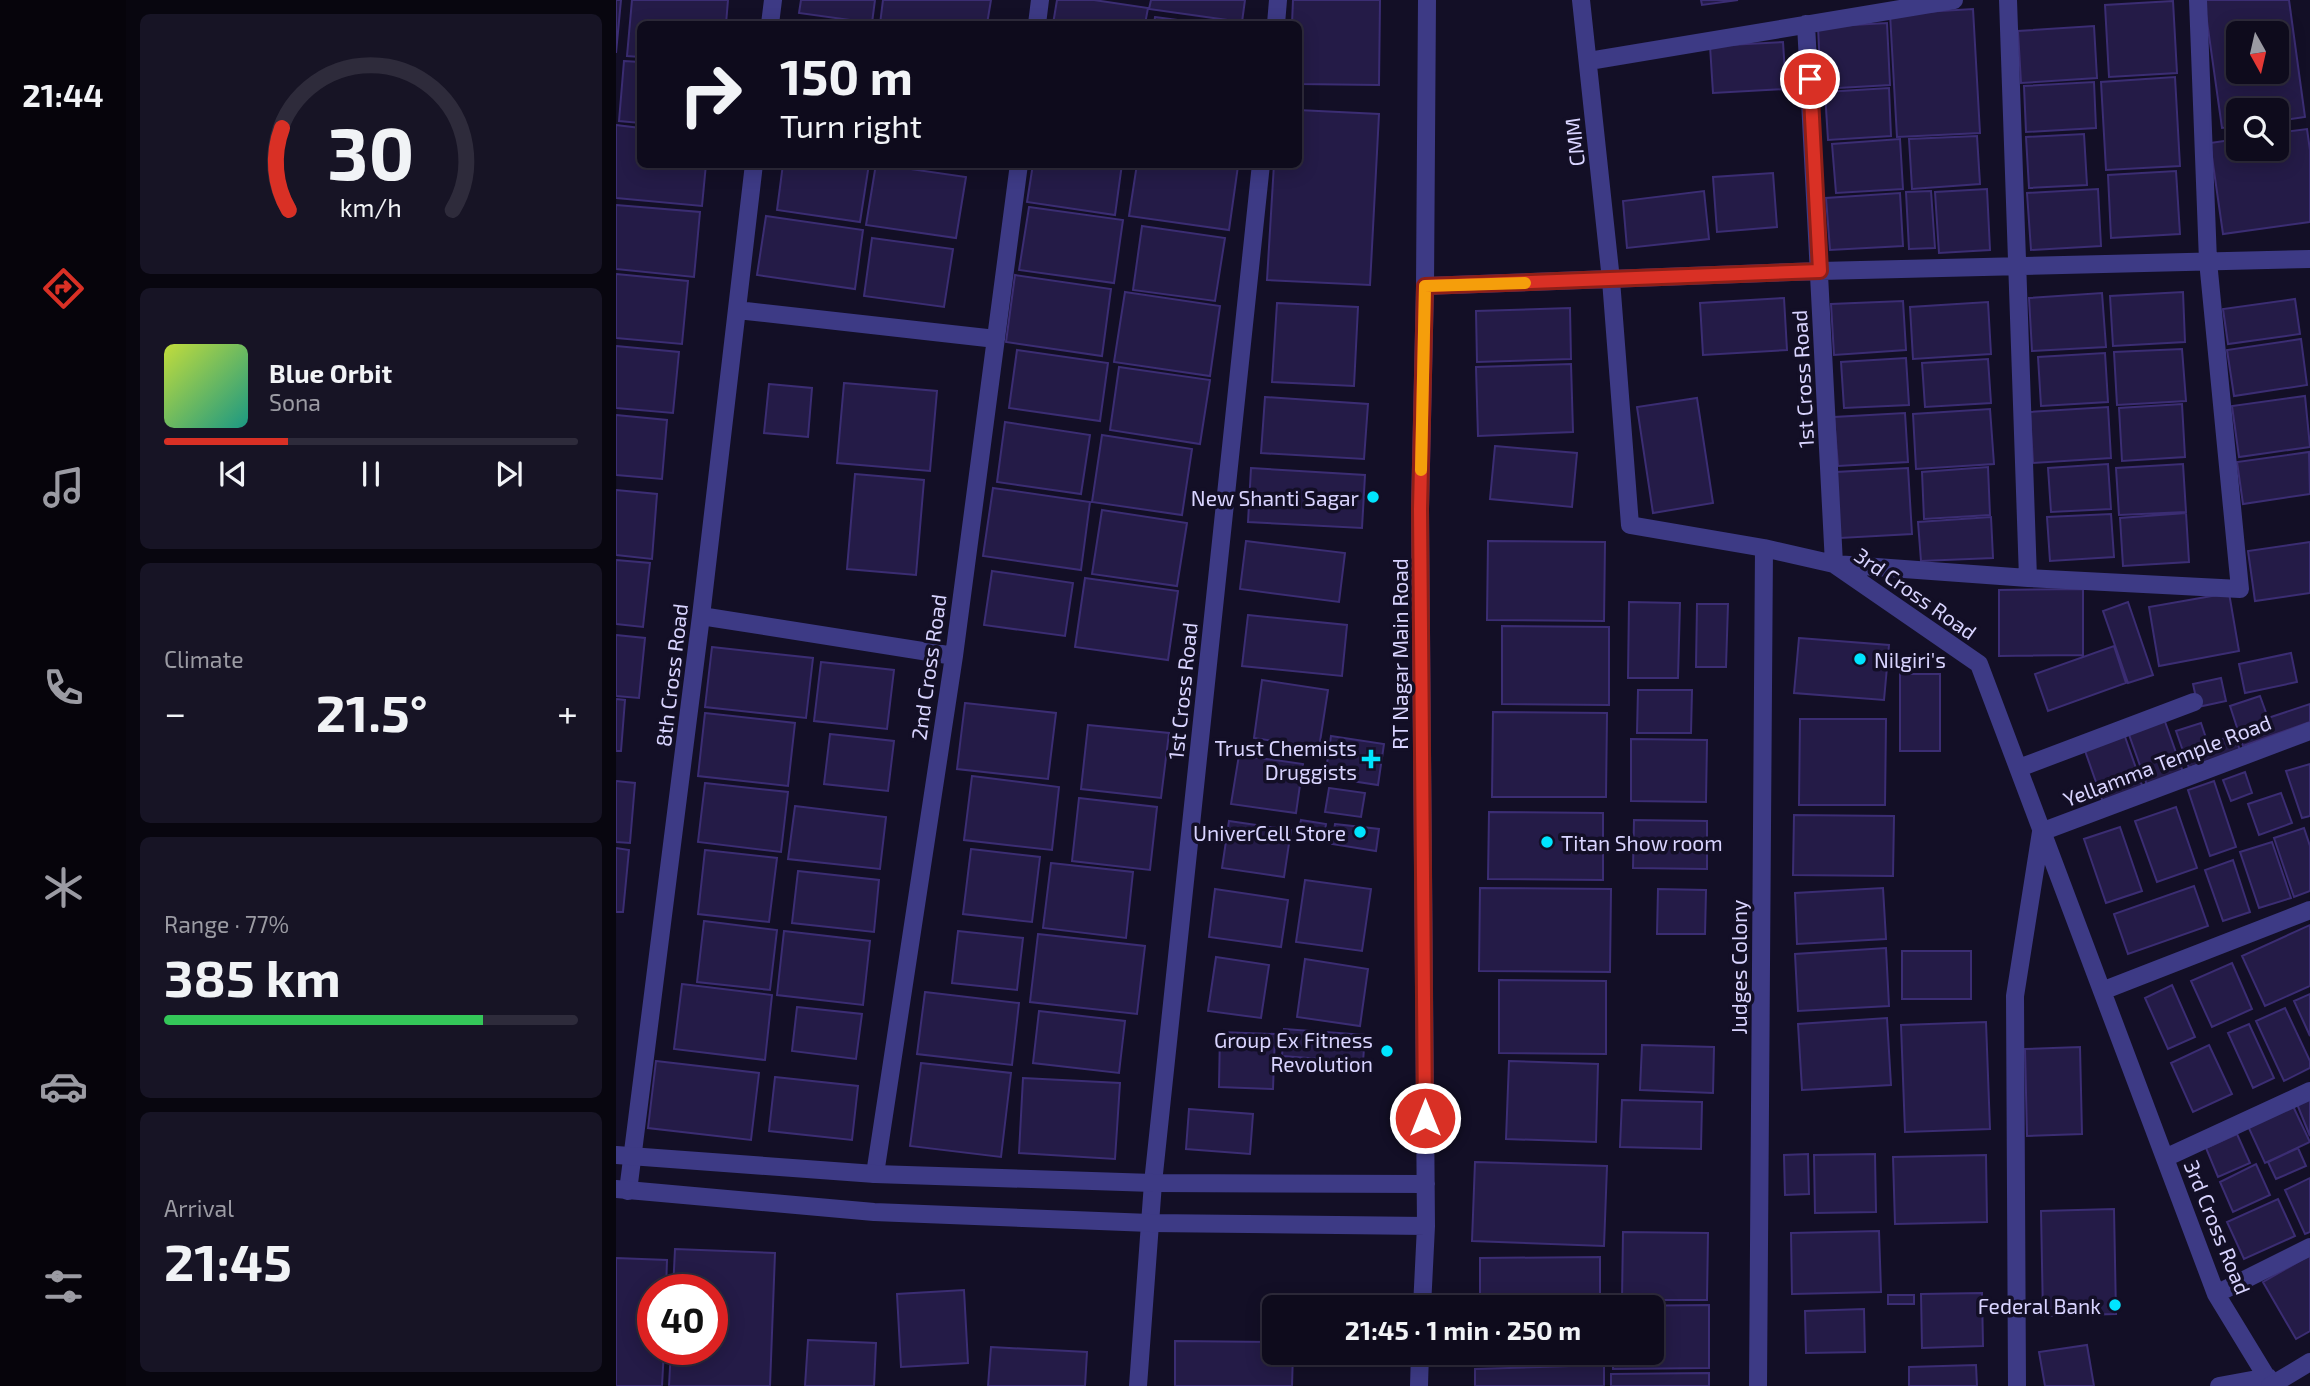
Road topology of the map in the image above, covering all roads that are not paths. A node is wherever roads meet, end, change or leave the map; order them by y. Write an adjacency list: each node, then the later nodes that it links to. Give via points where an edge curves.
1 (773, 0): 9 (street)
2 (1040, 0): 10 (street)
3 (1278, 0): 11 (street)
4 (1427, 0): 22 (street, RT Nagar Main Road)
5 (1581, 0): 13 (street, CMM)
6 (1954, 0): 12 (street)
7 (2008, 0): 19 (street)
8 (2198, 0): 18 (street)
9 (771, 21)
10 (1037, 21)
11 (1276, 21)
12 (1806, 24): 13 (street); 20 (street, 1st Cross Road)
13 (1589, 61): 21 (street, CMM)
14 (754, 168): 23 (street, 8th Cross Road)
15 (1018, 168): 24 (street, 2nd Cross Road)
16 (1261, 168): 40 (street, 1st Cross Road)
17 (2310, 258): 18 (street)
18 (2208, 261): 19 (street); 27 (street, via 2241,589)
19 (2017, 266): 20 (street); 27 (street)
20 (1820, 271): 21 (street); 26 (street, 1st Cross Road)
21 (1612, 280): 22 (street); 25 (street, 3rd Cross Road, via 1630,525)
22 (1425, 286): 41 (street, RT Nagar Main Road, via 1420,509)
23 (737, 310): 24 (street); 28 (street, 8th Cross Road)
24 (996, 339): 29 (street, 2nd Cross Road)
25 (1764, 548): 26 (street, 3rd Cross Road); 53 (street, Judges Colony)
26 (1834, 564): 27 (street); 32 (street, 3rd Cross Road, via 1979,664)
27 (2028, 578)
28 (701, 616): 29 (street); 37 (street, 8th Cross Road)
29 (954, 656): 39 (street, 2nd Cross Road)
30 (2194, 702): 32 (street)
31 (2310, 731): 33 (street, Yellamma Temple Road)
32 (2019, 768): 33 (street, 3rd Cross Road)
33 (2040, 832): 35 (street, 3rd Cross Road); 54 (street, via 2015,996)
34 (2310, 910): 35 (street)
35 (2102, 991): 38 (street, 3rd Cross Road)
36 (2310, 1091): 38 (street, 3rd Cross Road)
37 (624, 1155): 39 (street); 42 (street, 8th Cross Road)
38 (2165, 1158): 46 (street, 3rd Cross Road)
39 (875, 1174): 40 (street)
40 (1153, 1182): 41 (street); 43 (street, 1st Cross Road)
41 (1426, 1184): 44 (street, RT Nagar Main Road)
42 (622, 1190): 43 (street, via 874,1212)
43 (1150, 1223): 44 (street); 51 (street, 1st Cross Road)
44 (1426, 1226): 47 (street, RT Nagar Main Road)
45 (2310, 1247): 46 (street)
46 (2216, 1294): 50 (street, 3rd Cross Road)
47 (1423, 1295)
48 (2310, 1362): 50 (street)
49 (1420, 1365): 52 (street)
50 (2270, 1383): 55 (street)
51 (1138, 1386)
52 (1419, 1386)
53 (1758, 1386)
54 (2017, 1386)
55 (2220, 1386)

